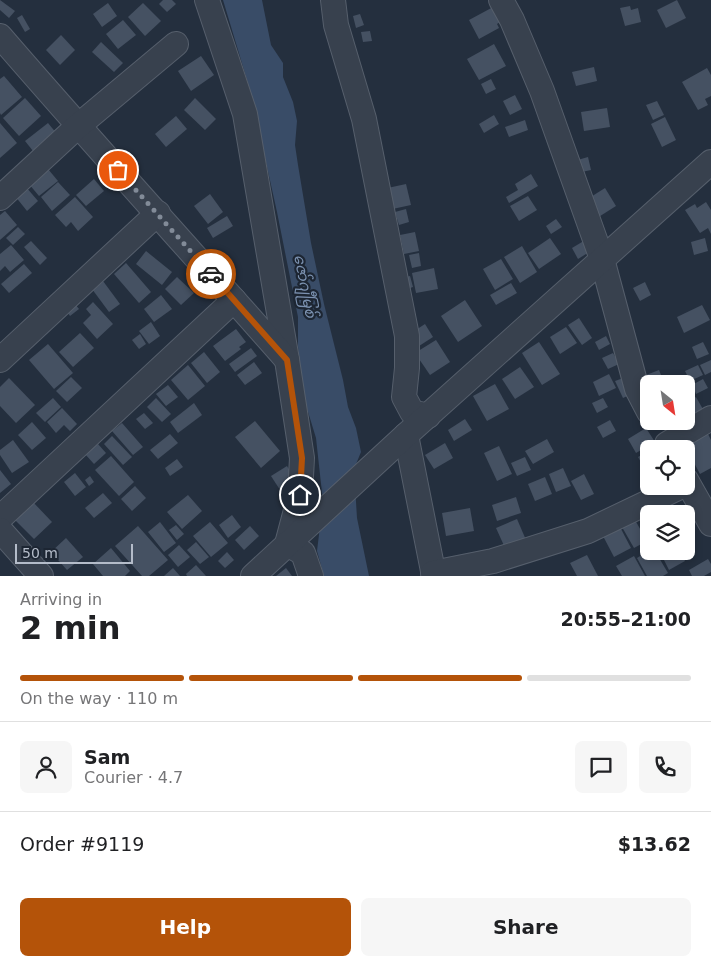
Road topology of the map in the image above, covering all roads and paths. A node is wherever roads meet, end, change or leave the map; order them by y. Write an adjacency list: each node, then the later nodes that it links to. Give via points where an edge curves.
1 (207, 0): 13 (street, via 245,114)
2 (333, 0): 15 (street, via 336,25 364,119 406,336 408,368 404,397 412,412)
3 (501, 0): 10 (street, via 542,92)
4 (0, 36): 6 (street)
5 (176, 44): 6 (street)
6 (78, 126): 8 (street); 9 (street)
7 (711, 162): 10 (street)
8 (0, 198)
9 (158, 214): 11 (street); 12 (street)
10 (602, 259): 14 (street); 15 (street)
11 (234, 300): 13 (street); 21 (street)
12 (0, 360)
13 (287, 360): 24 (street, via 302,458)
14 (640, 396)
15 (428, 416): 17 (street)
16 (711, 418): 18 (street)
17 (406, 435): 24 (street); 25 (street)
18 (678, 440)
19 (662, 495): 25 (street, via 588,531 494,561)
20 (693, 495): 22 (street)
21 (0, 518)
22 (711, 524)
23 (0, 530): 26 (street)
24 (295, 537): 27 (street); 28 (street)
25 (434, 574)
26 (41, 576)
27 (253, 576)
28 (311, 576)

